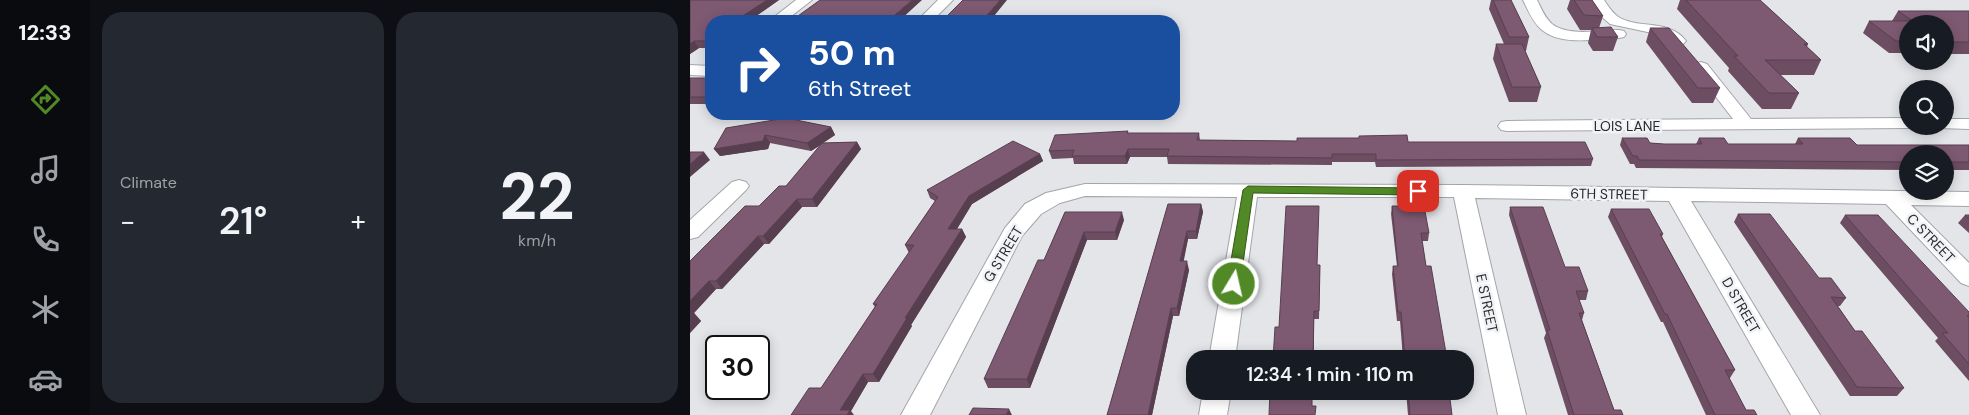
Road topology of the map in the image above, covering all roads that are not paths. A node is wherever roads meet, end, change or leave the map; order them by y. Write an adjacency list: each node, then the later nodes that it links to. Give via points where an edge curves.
1 (805, 0): 5 (street)
2 (946, 0): 6 (street)
3 (1530, 0): 7 (street, via 1546,26 1562,33)
4 (1597, 0): 7 (street, via 1614,21 1650,27)
5 (784, 15)
6 (930, 15)
7 (1667, 34): 11 (street, via 1676,39)
8 (1899, 124): 11 (street, LOIS LANE)
9 (1954, 124): 10 (street)
10 (1969, 124)
11 (1747, 125): 12 (street, LOIS LANE)
12 (1507, 126)
13 (738, 186): 19 (street)
14 (1248, 190): 15 (street, 6TH STREET); 21 (street); 23 (street, G STREET, via 1085,190 1053,198 1033,209 1013,234)
15 (1463, 192): 16 (street, 6TH STREET); 25 (street, E STREET)
16 (1676, 194): 17 (street, 6TH STREET); 26 (street, D STREET)
17 (1893, 199): 18 (street, 6TH STREET); 20 (street, C STREET)
18 (1969, 199)
19 (690, 232)
20 (1969, 277)
21 (1223, 350)
22 (1216, 400): 24 (street)
23 (915, 415)
24 (1213, 415)
25 (1512, 415)
26 (1806, 415)

